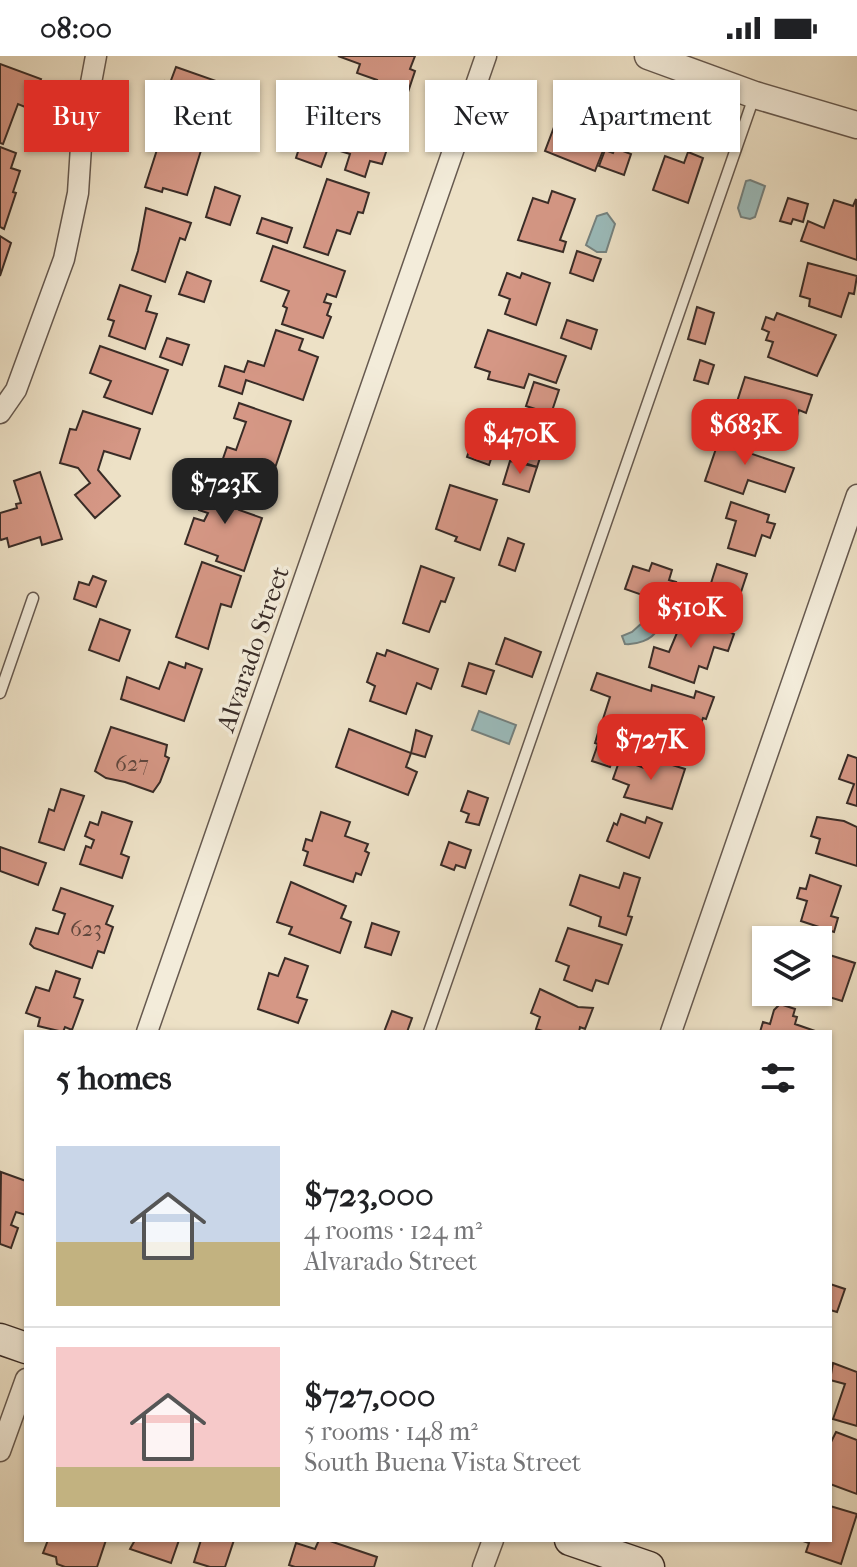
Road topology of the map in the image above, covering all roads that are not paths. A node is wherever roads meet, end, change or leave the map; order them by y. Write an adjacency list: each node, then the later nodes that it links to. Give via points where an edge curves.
1 (96, 56): 6 (street, via 64,259 16,390)
2 (486, 56): 10 (street, Alvarado Street)
3 (648, 56): 4 (street)
4 (755, 95): 5 (street); 11 (lane)
5 (857, 125)
6 (0, 413)
7 (857, 495): 12 (street)
8 (33, 598): 9 (lane)
9 (0, 693)
10 (148, 1030)
11 (430, 1030)
12 (672, 1030)
13 (0, 1339): 14 (main road)
14 (24, 1347)
15 (24, 1385): 16 (street)
16 (0, 1451)
17 (492, 1542): 19 (street)
18 (576, 1542): 20 (main road)
19 (483, 1567)
20 (649, 1567)

